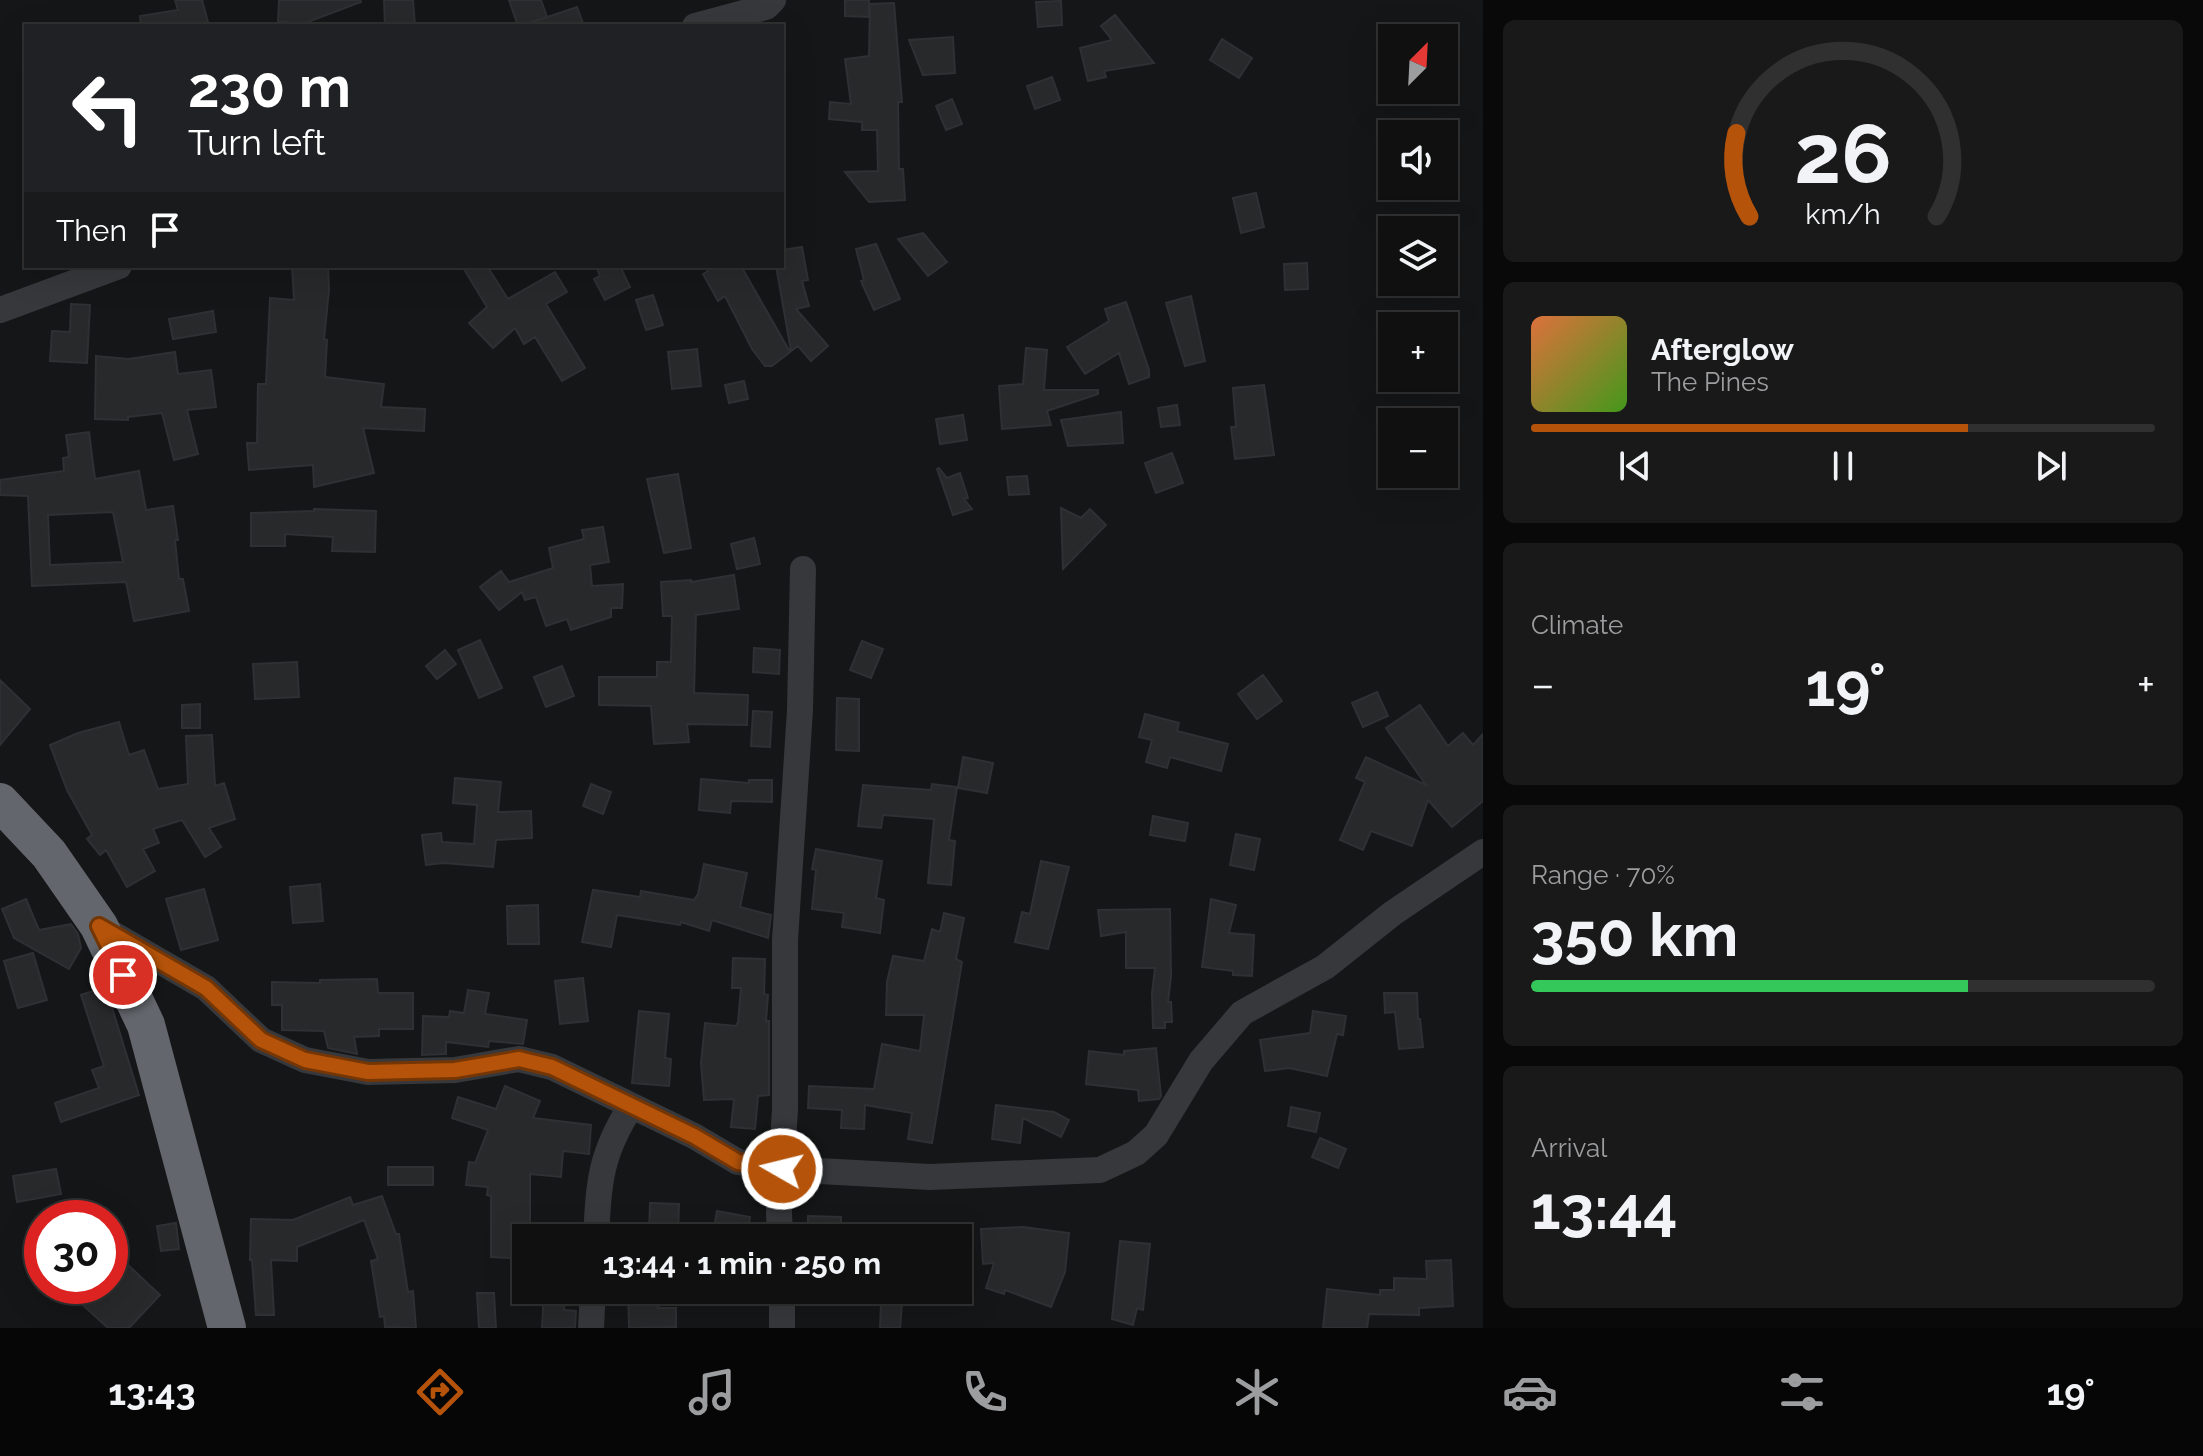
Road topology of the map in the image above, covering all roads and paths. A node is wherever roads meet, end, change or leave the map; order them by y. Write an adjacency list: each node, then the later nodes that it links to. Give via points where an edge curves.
1 (773, 0): 2 (street, via 766,7)
2 (702, 24)
3 (114, 268): 4 (street)
4 (0, 310)
5 (803, 569): 10 (street, via 785,940)
6 (0, 802): 8 (highway, via 49,854)
7 (1483, 852): 10 (street, via 1325,967 1242,1013 1201,1061 1156,1135 1136,1153 1100,1170 930,1177)
8 (99, 926): 9 (street, via 206,988 261,1040 305,1060 368,1072 455,1070 519,1059 552,1067); 15 (highway, via 146,1025)
9 (631, 1106): 10 (street, via 738,1162); 11 (street, via 613,1134 599,1177)
10 (782, 1169): 12 (street)
11 (597, 1224)
12 (779, 1224)
13 (592, 1304): 16 (street)
14 (782, 1304): 17 (street)
15 (227, 1328)
16 (591, 1328)
17 (782, 1328)

